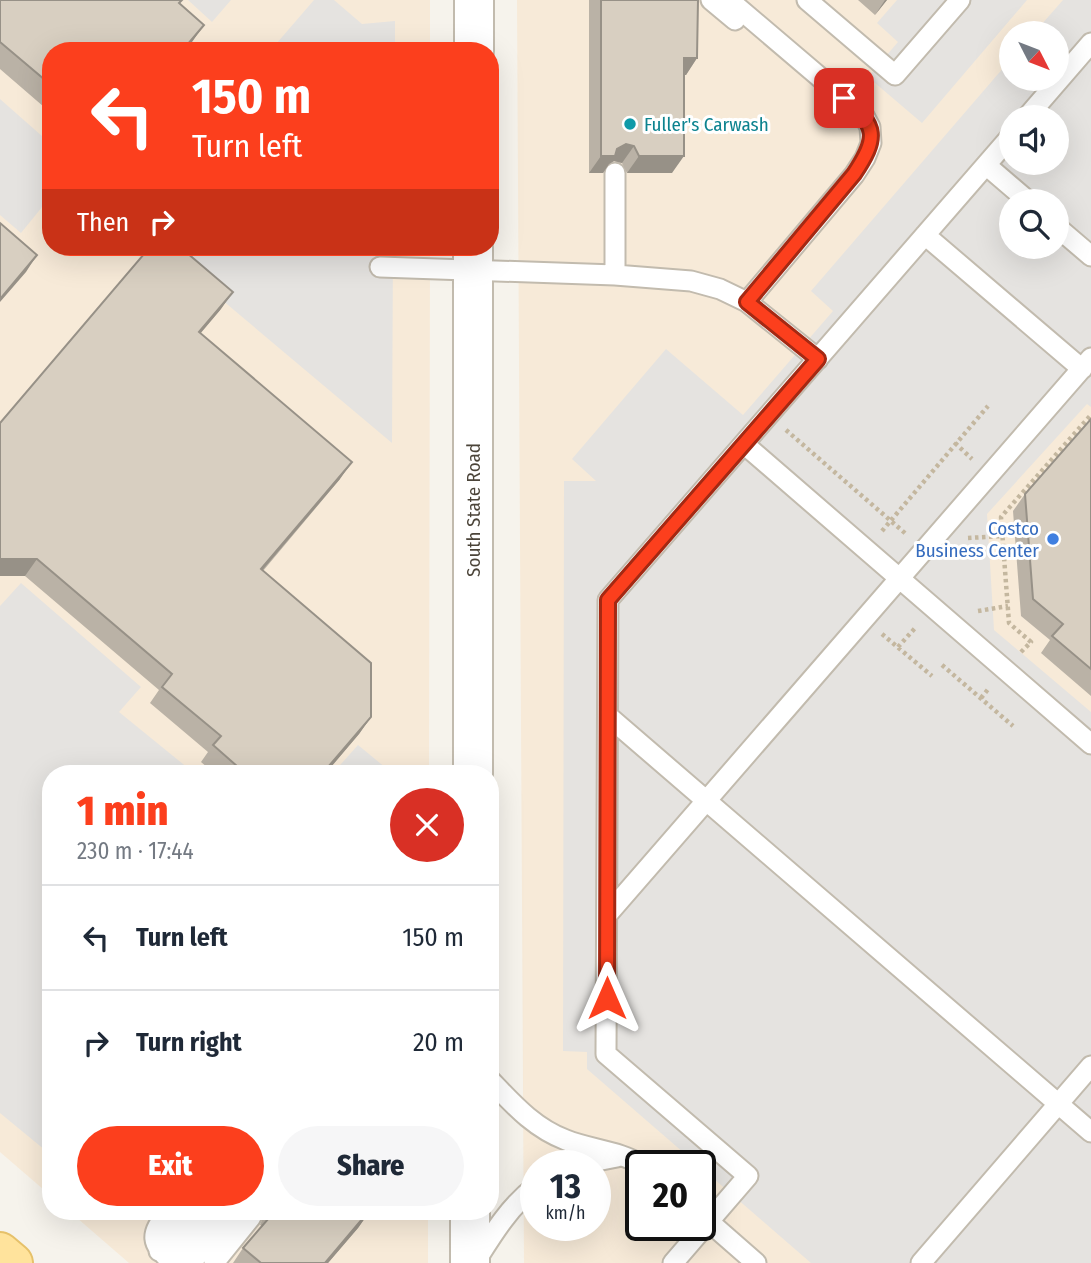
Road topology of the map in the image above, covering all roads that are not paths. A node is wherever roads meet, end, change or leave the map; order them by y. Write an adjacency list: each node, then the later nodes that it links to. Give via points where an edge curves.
1 (474, 0): 8 (street)
2 (711, 0): 7 (lane, via 740,24)
3 (729, 0): 7 (lane)
4 (746, 0): 11 (lane, via 844,82)
5 (807, 0): 6 (lane, via 895,75)
6 (961, 0)
7 (768, 34): 11 (lane)
8 (474, 42)
9 (1091, 43): 10 (lane)
10 (1037, 105)
11 (863, 114): 22 (lane, via 871,144 865,158)
12 (999, 150): 13 (lane)
13 (986, 165): 15 (lane); 16 (lane)
14 (615, 173): 21 (lane)
15 (1014, 189)
16 (925, 235): 23 (lane); 24 (lane)
17 (1069, 237): 18 (lane)
18 (1091, 256)
19 (473, 258): 20 (lane); 21 (lane); 29 (street, South State Road)
20 (380, 267)
21 (615, 275): 22 (lane, via 691,281)
22 (747, 302): 23 (lane)
23 (818, 359): 25 (lane)
24 (1086, 364): 26 (lane)
25 (744, 443): 26 (lane); 27 (lane, via 608,600)
26 (900, 578): 28 (lane); 30 (lane)
27 (608, 716): 30 (lane); 31 (lane)
28 (1091, 744)
29 (473, 765)
30 (706, 801): 31 (lane); 34 (lane)
31 (607, 915): 40 (lane, via 607,1054 748,1175)
32 (1091, 1066): 34 (lane)
33 (499, 1090): 36 (lane, via 544,1130)
34 (1058, 1104): 35 (lane); 57 (lane)
35 (1091, 1132)
36 (621, 1156): 37 (lane); 38 (lane)
37 (611, 1158)
38 (625, 1158)
39 (520, 1198): 54 (lane)
40 (716, 1206)
41 (163, 1220): 50 (lane, via 154,1242)
42 (187, 1220): 50 (lane)
43 (205, 1220): 50 (lane)
44 (237, 1220): 52 (lane)
45 (239, 1220): 53 (lane)
46 (470, 1220): 54 (street)
47 (716, 1228): 56 (lane)
48 (688, 1241): 55 (lane)
49 (0, 1252): 51 (main road)
50 (168, 1258)
51 (13, 1263)
52 (191, 1263)
53 (214, 1263)
54 (472, 1263)
55 (673, 1263)
56 (756, 1263)
57 (921, 1263)

